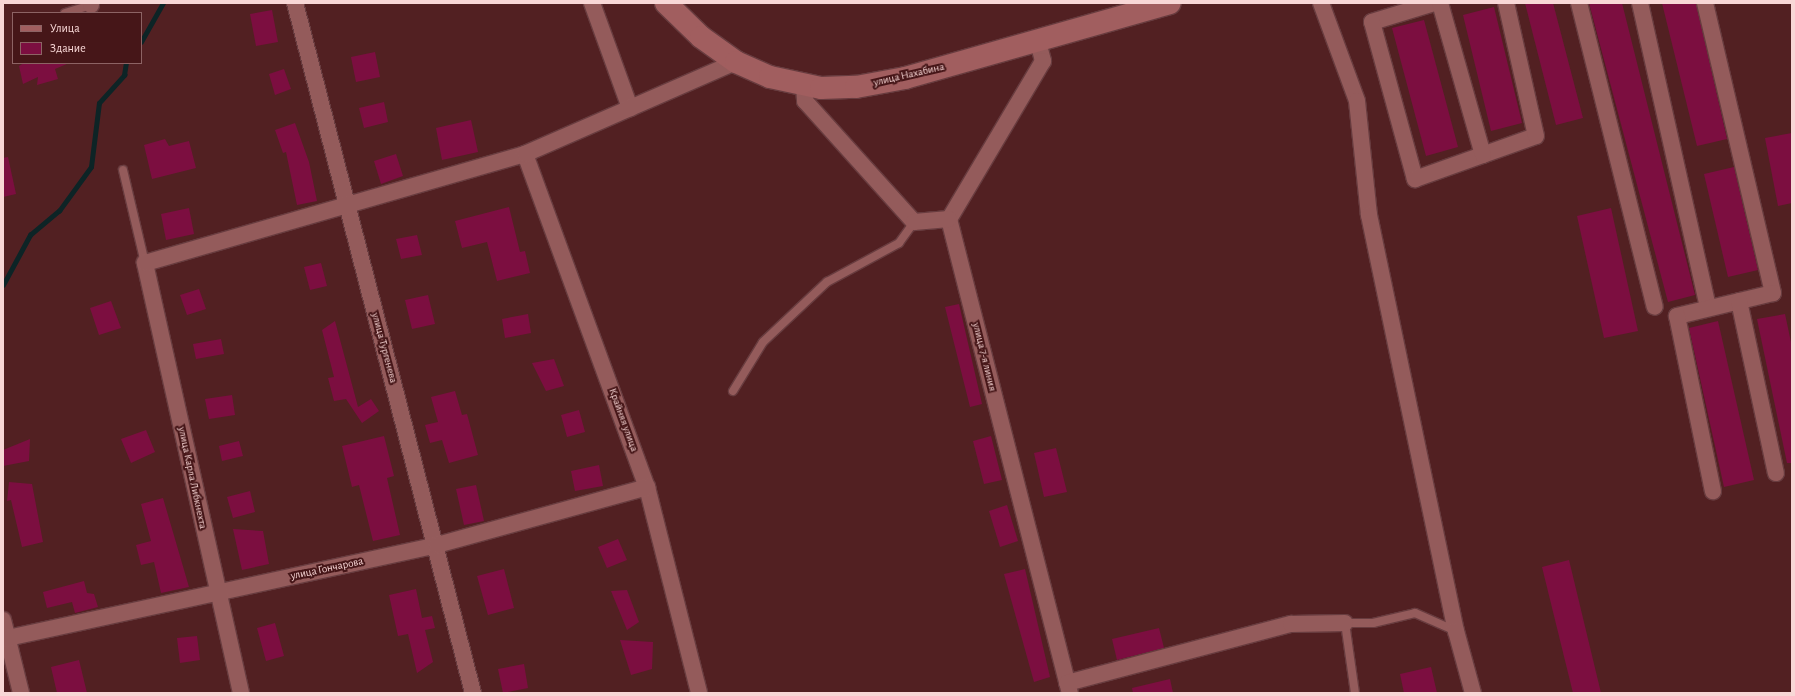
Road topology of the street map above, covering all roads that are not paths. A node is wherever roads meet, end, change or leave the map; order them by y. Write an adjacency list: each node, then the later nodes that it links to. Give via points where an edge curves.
1 (295, 3): 21 (street, улица Тургенева)
2 (592, 3): 17 (street)
3 (666, 3): 15 (main road, улица Нахабина, via 701,38)
4 (1170, 3): 14 (main road, улица Нахабина)
5 (1321, 3): 36 (street, via 1357,101 1370,215)
6 (1434, 3): 19 (street, via 1372,22 1415,179)
7 (1440, 3): 19 (street)
8 (1506, 3): 19 (street, via 1536,136)
9 (1579, 3): 26 (street)
10 (1640, 3): 27 (street)
11 (1705, 3): 25 (street, via 1773,293)
12 (91, 4): 13 (lane)
13 (68, 12)
14 (1038, 42): 16 (main road, улица Нахабина, via 905,78 856,87); 22 (street, via 1043,61)
15 (736, 62): 16 (main road, улица Нахабина, via 770,77); 17 (street)
16 (804, 86): 23 (street, via 805,101)
17 (630, 108): 18 (street)
18 (525, 154): 21 (street); 30 (street, Крайняя улица)
19 (1483, 154)
20 (123, 170): 24 (lane)
21 (346, 206): 24 (street); 32 (street, улица Тургенева)
22 (949, 219): 23 (street); 38 (street, улица 7-я линия)
23 (914, 222): 28 (lane, via 899,243 827,282 763,342)
24 (145, 263): 33 (street, улица Карла Либкнехта)
25 (1738, 301): 27 (street); 29 (street)
26 (1655, 307)
27 (1708, 308): 31 (street, via 1677,316)
28 (733, 391)
29 (1776, 473)
30 (647, 487): 32 (street, улица Гончарова); 42 (street, Крайняя улица)
31 (1714, 491)
32 (437, 546): 33 (street, улица Гончарова); 41 (street, улица Тургенева)
33 (218, 593): 37 (street, улица Гончарова); 40 (street, улица Карла Либкнехта)
34 (3, 620): 37 (street)
35 (1345, 623): 36 (lane, via 1373,623 1415,613); 38 (street, via 1291,624); 43 (lane)
36 (1456, 631): 44 (street)
37 (5, 639): 39 (street)
38 (1069, 688)
39 (21, 693)
40 (241, 693)
41 (473, 693)
42 (699, 693)
43 (1355, 693)
44 (1473, 693)

